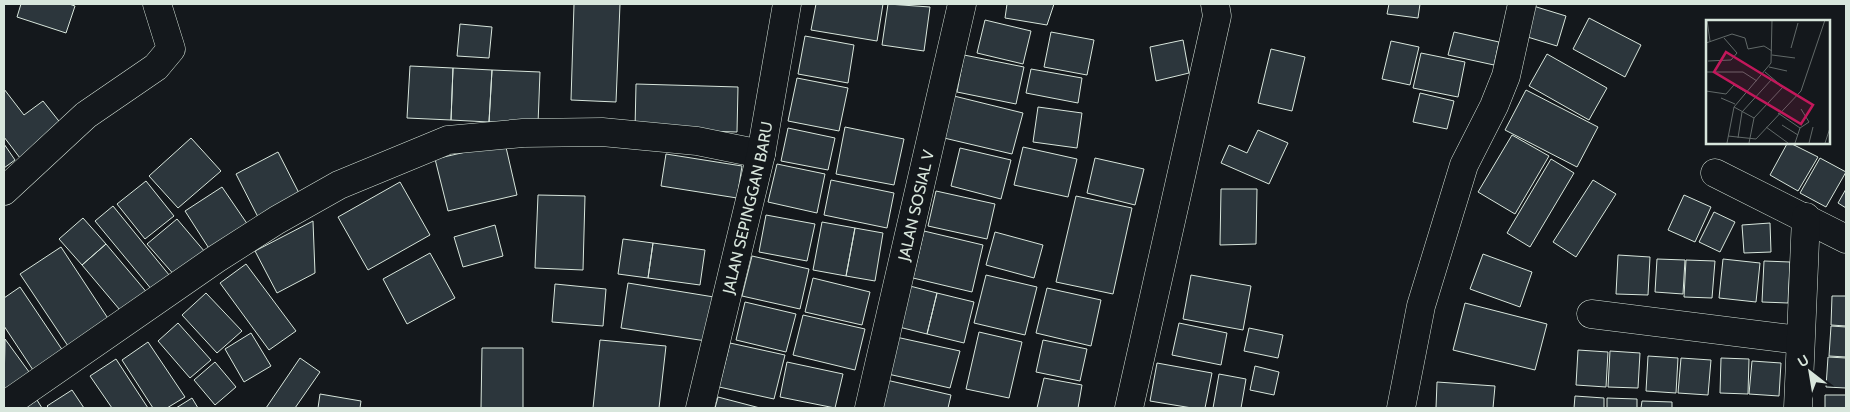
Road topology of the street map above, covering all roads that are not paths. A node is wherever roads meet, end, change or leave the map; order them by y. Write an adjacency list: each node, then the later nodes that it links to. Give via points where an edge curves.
1 (157, 4): 8 (street, via 171,49 156,67 86,114)
2 (787, 4): 6 (street, JALAN SEPINGGAN BARU)
3 (962, 4): 15 (street, JALAN SOSIAL V)
4 (1215, 4): 16 (street, via 1217,16)
5 (1522, 4): 17 (street, via 1506,76 1464,165 1421,306)
6 (761, 154): 13 (street, via 697,141 602,132 523,133 448,140 339,186 277,220); 14 (street, JALAN SEPINGGAN BARU)
7 (1715, 173): 9 (street)
8 (4, 191)
9 (1806, 217): 10 (street); 12 (street)
10 (1846, 239)
11 (1591, 314): 12 (street)
12 (1800, 340): 18 (street)
13 (4, 406)
14 (700, 408)
15 (869, 408)
16 (1129, 408)
17 (1401, 408)
18 (1798, 408)

